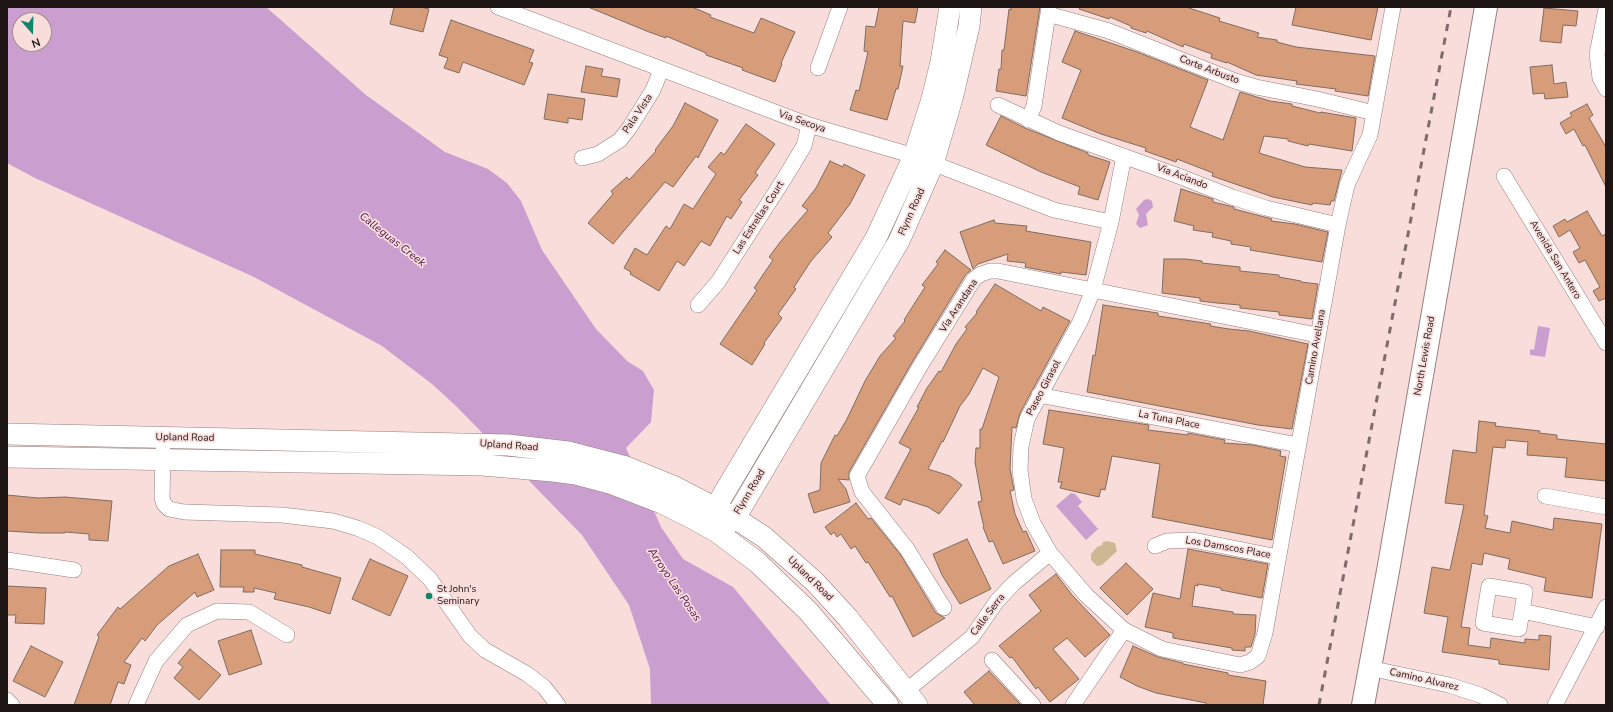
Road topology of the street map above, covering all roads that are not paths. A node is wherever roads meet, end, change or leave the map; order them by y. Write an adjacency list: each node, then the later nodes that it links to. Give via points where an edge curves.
1 (498, 7): 10 (street, Via Secoya)
2 (840, 7): 9 (street)
3 (950, 7): 16 (main road, via 939,69)
4 (971, 7): 19 (main road, Flynn Road, via 953,95)
5 (1393, 7): 13 (street, Camino Avellana)
6 (1486, 7): 51 (main road, North Lewis Road)
7 (1606, 9): 11 (street, via 1597,54 1600,78)
8 (1048, 10): 13 (street, Corte Arbusto, via 1109,31 1235,81); 14 (street, via 1034,106)
9 (818, 68)
10 (661, 70): 15 (street, Via Secoya); 18 (street, Pala Vista, via 653,90 620,140 598,154)
11 (1606, 89)
12 (998, 105): 14 (street, Via Aciando)
13 (1374, 113): 22 (street, Camino Avellana, via 1370,135 1347,185)
14 (1028, 120): 17 (street, Via Aciando)
15 (808, 125): 16 (street, Via Secoya); 24 (street, Las Estrellas Court, via 804,146 784,179 718,282)
16 (914, 156): 19 (street, Via Secoya); 35 (main road, via 876,238)
17 (1124, 156): 21 (street, Paseo Girasol); 22 (street, Via Aciando, via 1266,208)
18 (582, 158)
19 (933, 164): 21 (street, Via Secoya, via 1054,210); 36 (main road, Flynn Road, via 899,241)
20 (1504, 176): 26 (street, Avenida San Antero)
21 (1111, 222): 23 (street, Paseo Girasol)
22 (1338, 224): 25 (street, Camino Avellana)
23 (1093, 290): 25 (street, Via Arandana); 27 (street, Paseo Girasol, via 1080,322); 43 (street, Via Arandana, via 998,271 990,271 974,279 859,471 857,476 862,492 907,549)
24 (698, 305)
25 (1317, 335): 30 (street, Camino Avellana)
26 (1606, 343)
27 (1039, 395): 30 (street, La Tuna Place); 39 (street, Paseo Girasol, via 1027,419 1021,446 1020,470 1024,499 1033,523)
28 (7, 434): 29 (main road, Upland Road)
29 (164, 437): 32 (street); 35 (main road, Upland Road, via 469,444 568,452 626,467)
30 (1298, 445): 40 (street, Camino Avellana)
31 (7, 457): 32 (main road, Upland Road)
32 (163, 459): 37 (main road, Upland Road, via 524,467 576,474 610,483 662,503); 56 (street, via 162,498 169,508 184,512 282,515 333,521 378,537 407,557 430,579 470,636 485,650 544,687)
33 (1545, 496): 34 (street)
34 (1606, 506)
35 (715, 508): 36 (main road, Upland Road); 37 (main road)
36 (735, 518): 37 (main road, Flynn Road); 52 (main road, Upland Road, via 764,537 815,582 848,618)
37 (717, 532): 57 (main road, Upland Road, via 757,562 804,606)
38 (1155, 546): 40 (street, Los Damscos Place, via 1167,540 1193,540)
39 (1050, 553): 47 (street, Paseo Girasol, via 1086,595); 52 (street, Calle Serra, via 1014,583 997,601 972,637)
40 (1278, 557): 50 (street, Camino Avellana, via 1265,633 1258,656 1240,665)
41 (7, 560): 42 (street)
42 (74, 570)
43 (944, 608)
44 (1606, 608): 46 (street)
45 (1522, 611): 46 (street)
46 (1597, 627): 62 (street)
47 (1124, 630): 50 (street, Paseo Girasol, via 1162,649); 59 (street)
48 (287, 635): 55 (street, via 250,612 218,611 187,625 156,661)
49 (992, 660): 58 (street)
50 (1225, 662)
51 (1369, 668): 60 (main road, North Lewis Road); 61 (street, Camino Alvarez, via 1449,685 1480,695)
52 (912, 698)
53 (7, 700): 54 (street)
54 (12, 705)
55 (136, 705)
56 (558, 705)
57 (888, 705)
58 (1033, 705)
59 (1073, 705)
60 (1363, 705)
61 (1500, 705)
62 (1555, 705)

